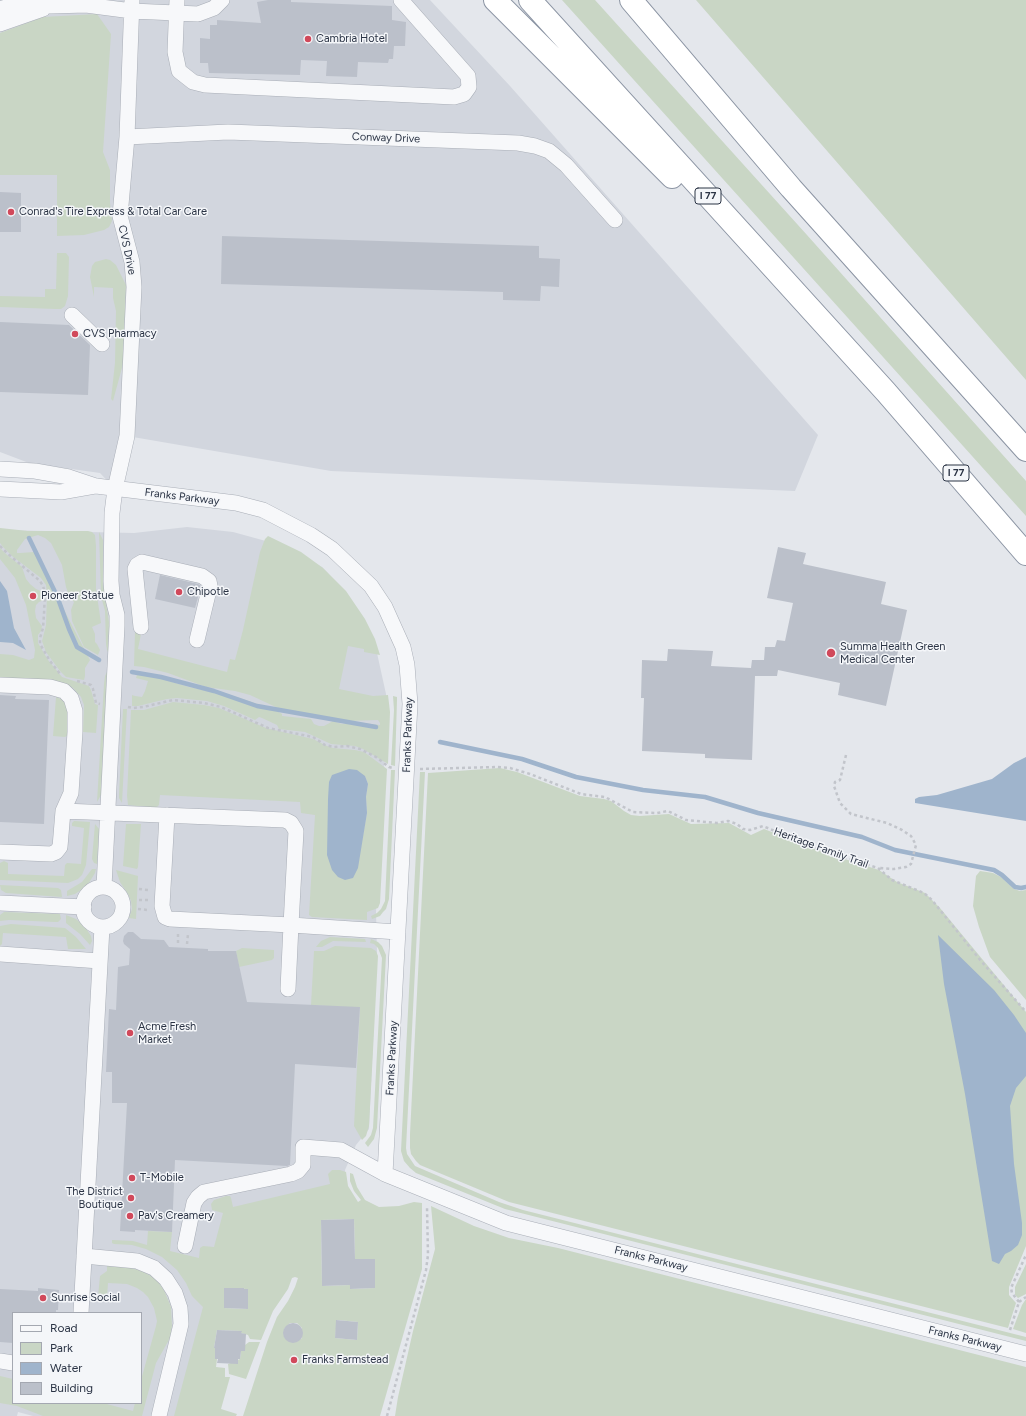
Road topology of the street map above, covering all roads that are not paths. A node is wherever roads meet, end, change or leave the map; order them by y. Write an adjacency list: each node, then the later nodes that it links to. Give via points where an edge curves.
1 (222, 0): 10 (street, via 214,8 198,14)
2 (401, 0): 10 (street, via 468,76 469,87 464,94 454,97 206,85 193,82 179,70 175,52)
3 (495, 0): 16 (highway)
4 (530, 0): 16 (highway, I 77)
5 (631, 0): 17 (highway, via 791,188)
6 (86, 3): 8 (street); 9 (street)
7 (4, 5): 9 (street)
8 (132, 5): 10 (street); 12 (street, CVS Drive)
9 (51, 6): 11 (street)
10 (177, 6)
11 (0, 24)
12 (127, 137): 13 (street, Conway Drive, via 228,132 518,143 549,151 566,165); 23 (street, CVS Drive, via 120,216 132,262 134,287 127,436)
13 (615, 220)
14 (72, 315): 15 (street)
15 (102, 344)
16 (886, 392): 24 (highway, I 77)
17 (1026, 450)
18 (0, 458): 20 (street)
19 (0, 469): 20 (street, Franks Parkway)
20 (35, 471): 21 (street, Franks Parkway, via 69,477)
21 (96, 486): 22 (street, Franks Parkway, via 61,492); 23 (street, Franks Parkway)
22 (0, 489)
23 (115, 489): 29 (street, CVS Drive, via 111,581 117,626); 37 (street, Franks Parkway, via 236,503 263,510 325,545 371,586 385,607 403,647 410,704)
24 (1026, 554)
25 (141, 627): 26 (street, via 135,569 142,562 202,576 209,581)
26 (197, 640)
27 (0, 685): 28 (street, via 50,687 64,692 71,698 75,711 75,732 71,793)
28 (62, 811): 29 (street); 31 (street, via 60,848 56,852)
29 (107, 813): 30 (street); 32 (street, CVS Drive)
30 (167, 815): 35 (street, via 285,820 292,823 296,831); 35 (street, via 162,906 165,917)
31 (0, 852)
32 (104, 887): 34 (street, via 91,891); 36 (street, via 116,891 123,902 123,909 118,920)
33 (0, 902): 34 (street)
34 (84, 907): 36 (street, via 89,921)
35 (291, 925): 37 (street); 40 (street)
36 (102, 926): 39 (street)
37 (398, 932): 41 (street, Franks Parkway)
38 (0, 954): 39 (street)
39 (100, 961): 43 (street)
40 (288, 989)
41 (385, 1174): 42 (street, via 341,1150 303,1148 303,1165 298,1171 204,1192 194,1203); 45 (street, Franks Parkway, via 506,1223)
42 (185, 1246)
43 (84, 1256): 44 (street); 48 (street, via 137,1261 154,1268 166,1279 175,1293 180,1308 181,1324)
44 (81, 1312)
45 (1026, 1354)
46 (0, 1361): 47 (street)
47 (12, 1363)
48 (159, 1416)

